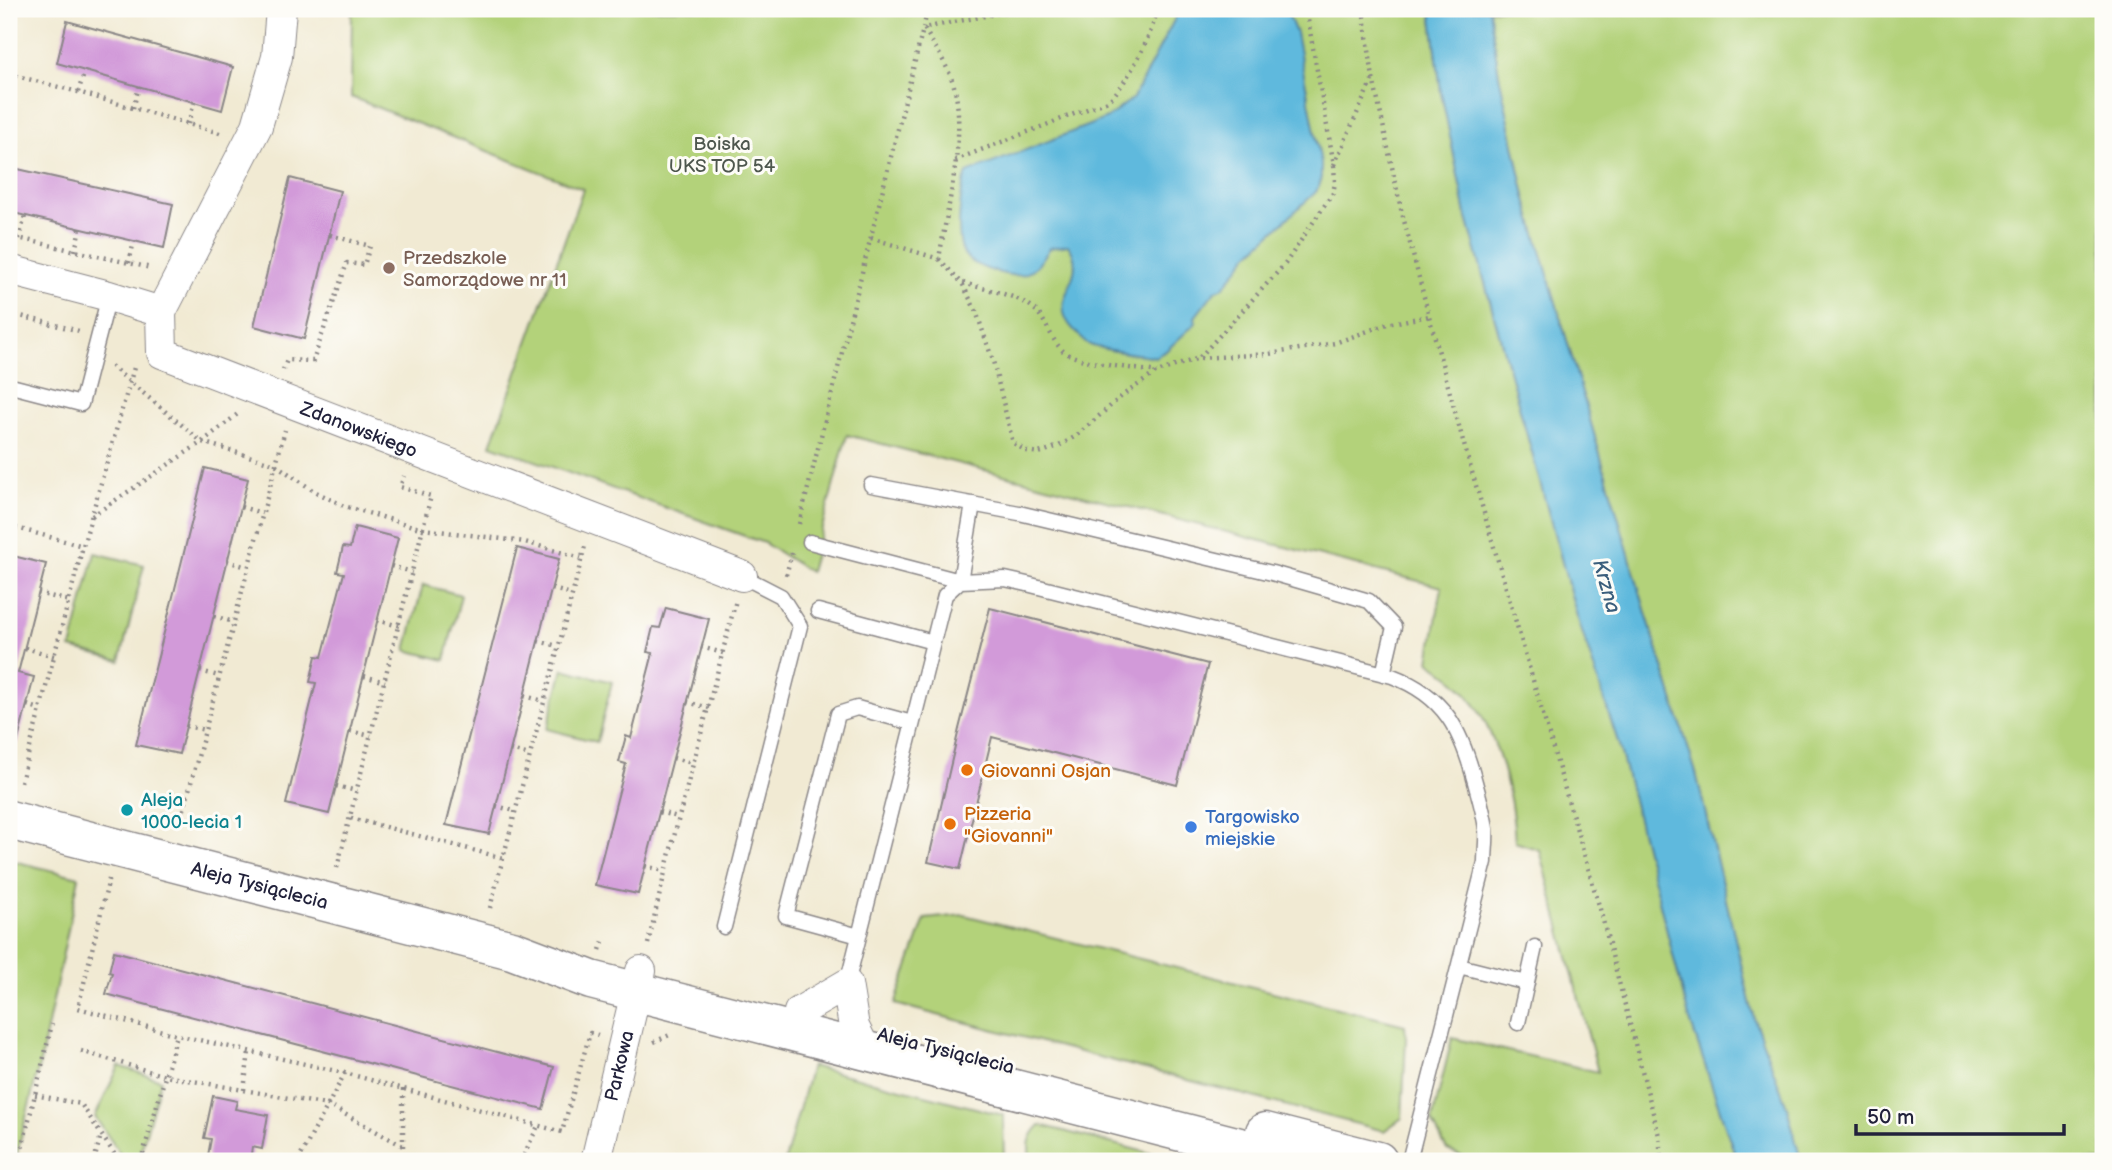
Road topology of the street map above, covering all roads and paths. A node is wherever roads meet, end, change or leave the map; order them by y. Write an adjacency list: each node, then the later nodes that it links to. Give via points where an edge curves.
1 (281, 9): 35 (street, via 277,57 257,126)
2 (928, 9): 7 (path)
3 (1020, 9): 7 (path)
4 (1157, 9): 19 (path, via 1155,23 1124,83 1108,101)
5 (1306, 9): 20 (path)
6 (1363, 9): 10 (path)
7 (923, 28): 19 (path, via 953,83 958,127); 25 (path)
8 (85, 71): 12 (path)
9 (9, 74): 12 (path)
10 (1373, 78): 20 (path); 37 (path)
11 (139, 87): 14 (path)
12 (78, 92): 14 (path)
13 (194, 103): 16 (path)
14 (133, 108): 16 (path)
15 (228, 122): 17 (path)
16 (188, 124): 17 (path)
17 (223, 134): 18 (path)
18 (218, 146)
19 (955, 160): 29 (path)
20 (1334, 166): 40 (path, via 1333,193 1285,264)
21 (24, 216): 26 (path)
22 (80, 229): 28 (path)
23 (330, 235): 45 (path, via 370,246 364,265 348,263 313,361 287,360)
24 (9, 236): 26 (path)
25 (871, 238): 29 (path); 57 (path)
26 (19, 239): 28 (path)
27 (134, 241): 30 (path)
28 (75, 251): 30 (path)
29 (939, 259): 33 (path)
30 (129, 263): 31 (path)
31 (152, 268)
32 (9, 270): 34 (street)
33 (962, 283): 42 (path, via 1031,305 1063,351 1087,361); 42 (path, via 993,361 1013,443 1026,451 1040,453 1076,436)
34 (108, 296): 35 (street); 38 (lane)
35 (161, 312): 45 (street, Zdanowskiego, via 162,353)
36 (9, 313): 38 (path)
37 (1429, 316): 40 (path, via 1387,324 1335,343 1269,355); 158 (path, via 1600,909 1659,1136)
38 (98, 336): 39 (lane)
39 (94, 352): 43 (path); 44 (lane, via 81,404)
40 (1199, 358): 42 (path)
41 (137, 359): 43 (path)
42 (1157, 372)
43 (130, 383): 46 (path); 53 (path)
44 (15, 387)
45 (275, 395): 46 (path, via 254,401); 47 (street, Zdanowskiego); 48 (path)
46 (202, 442): 48 (path); 53 (path)
47 (413, 449): 54 (street, Zdanowskiego); 56 (path, via 400,487 431,496)
48 (275, 464): 52 (path); 56 (path, via 344,506)
49 (871, 485): 50 (lane)
50 (973, 504): 67 (lane); 86 (lane, via 1272,573 1369,601 1394,627)
51 (241, 507): 52 (path)
52 (262, 513): 64 (path)
53 (91, 517): 60 (path)
54 (592, 518): 61 (path); 66 (street, Zdanowskiego)
55 (9, 526): 60 (path)
56 (423, 529): 61 (path, via 525,542); 65 (path)
57 (797, 530)
58 (810, 542): 67 (lane)
59 (794, 543): 71 (path)
60 (83, 546): 72 (path)
61 (581, 558): 70 (path)
62 (227, 561): 64 (path)
63 (391, 566): 65 (path)
64 (247, 567): 76 (path)
65 (412, 572): 77 (path)
66 (742, 576): 71 (lane); 83 (path)
67 (960, 582): 79 (lane, via 945,595); 86 (lane, via 1016,582)
68 (552, 589): 70 (path)
69 (38, 593): 72 (path)
70 (572, 594): 80 (path)
71 (781, 596): 121 (lane, via 800,626)
72 (69, 601): 84 (path)
73 (818, 611): 79 (lane)
74 (214, 617): 76 (path)
75 (377, 620): 77 (path)
76 (233, 622): 87 (path)
77 (399, 626): 89 (path)
78 (538, 642): 80 (path)
79 (933, 642): 96 (lane)
80 (558, 646): 91 (path)
81 (701, 647): 83 (path)
82 (24, 648): 84 (path)
83 (723, 653): 94 (path)
84 (54, 656): 95 (path)
85 (200, 671): 87 (path)
86 (1383, 674): 124 (lane, via 1408,682 1442,710 1458,729 1474,777 1486,831 1485,862)
87 (219, 676): 98 (path)
88 (364, 676): 89 (path)
89 (385, 682): 100 (path)
90 (524, 696): 91 (path)
91 (544, 701): 102 (path)
92 (687, 702): 94 (path)
93 (26, 705): 95 (path)
94 (709, 708): 104 (path)
95 (40, 709): 105 (path)
96 (912, 723): 122 (lane); 122 (lane, via 857,709 838,714 786,916)
97 (186, 726): 98 (path)
98 (205, 730): 111 (path)
99 (350, 731): 100 (path)
100 (372, 736): 107 (path)
101 (510, 750): 102 (path)
102 (530, 755): 109 (path)
103 (673, 758): 104 (path)
104 (692, 763): 112 (path)
105 (21, 782)
106 (336, 786): 107 (path)
107 (357, 792): 113 (path)
108 (496, 806): 109 (path)
109 (515, 811): 115 (path)
110 (659, 812): 112 (path)
111 (183, 817)
112 (678, 817): 118 (path)
113 (351, 818): 115 (path); 117 (path)
114 (9, 820): 125 (street, Aleja Tysiąclecia, via 512,950 591,980)
115 (503, 858): 120 (path)
116 (645, 866): 118 (path)
117 (337, 868)
118 (664, 871): 125 (path)
119 (109, 878): 132 (path, via 78,1008)
120 (490, 908)
121 (724, 928)
122 (859, 936): 127 (lane)
123 (1535, 947): 126 (lane)
124 (1459, 966): 126 (lane); 157 (lane)
125 (641, 970): 128 (street, Aleja Tysiąclecia); 133 (street, Aleja Tysiąclecia); 154 (street, Parkowa)
126 (1527, 983): 129 (lane)
127 (847, 984): 128 (street); 133 (street)
128 (799, 1012): 133 (street, Aleja Tysiąclecia)
129 (1518, 1023)
130 (52, 1024): 140 (path)
131 (590, 1033): 143 (path)
132 (177, 1035): 135 (path); 137 (path)
133 (860, 1039): 155 (street, Aleja Tysiąclecia, via 1199,1143); 156 (street, Aleja Tysiąclecia)
134 (82, 1051): 137 (path)
135 (249, 1052): 136 (path); 139 (path)
136 (345, 1073): 138 (path); 141 (path)
137 (165, 1076): 139 (path); 150 (path)
138 (404, 1089): 142 (path); 146 (path)
139 (244, 1090): 141 (path)
140 (35, 1095): 145 (path, via 81,1104); 147 (path)
141 (328, 1105): 146 (path); 151 (path)
142 (538, 1126): 143 (path); 153 (path)
143 (562, 1132): 144 (path)
144 (570, 1133)
145 (101, 1135): 148 (path); 149 (path)
146 (403, 1146): 152 (path)
147 (19, 1161)
148 (94, 1161)
149 (119, 1161)
150 (141, 1161)
151 (298, 1161)
152 (403, 1161)
153 (521, 1161)
154 (596, 1161)
155 (1294, 1161)
156 (1378, 1161)
157 (1409, 1161)
158 (1660, 1161)

